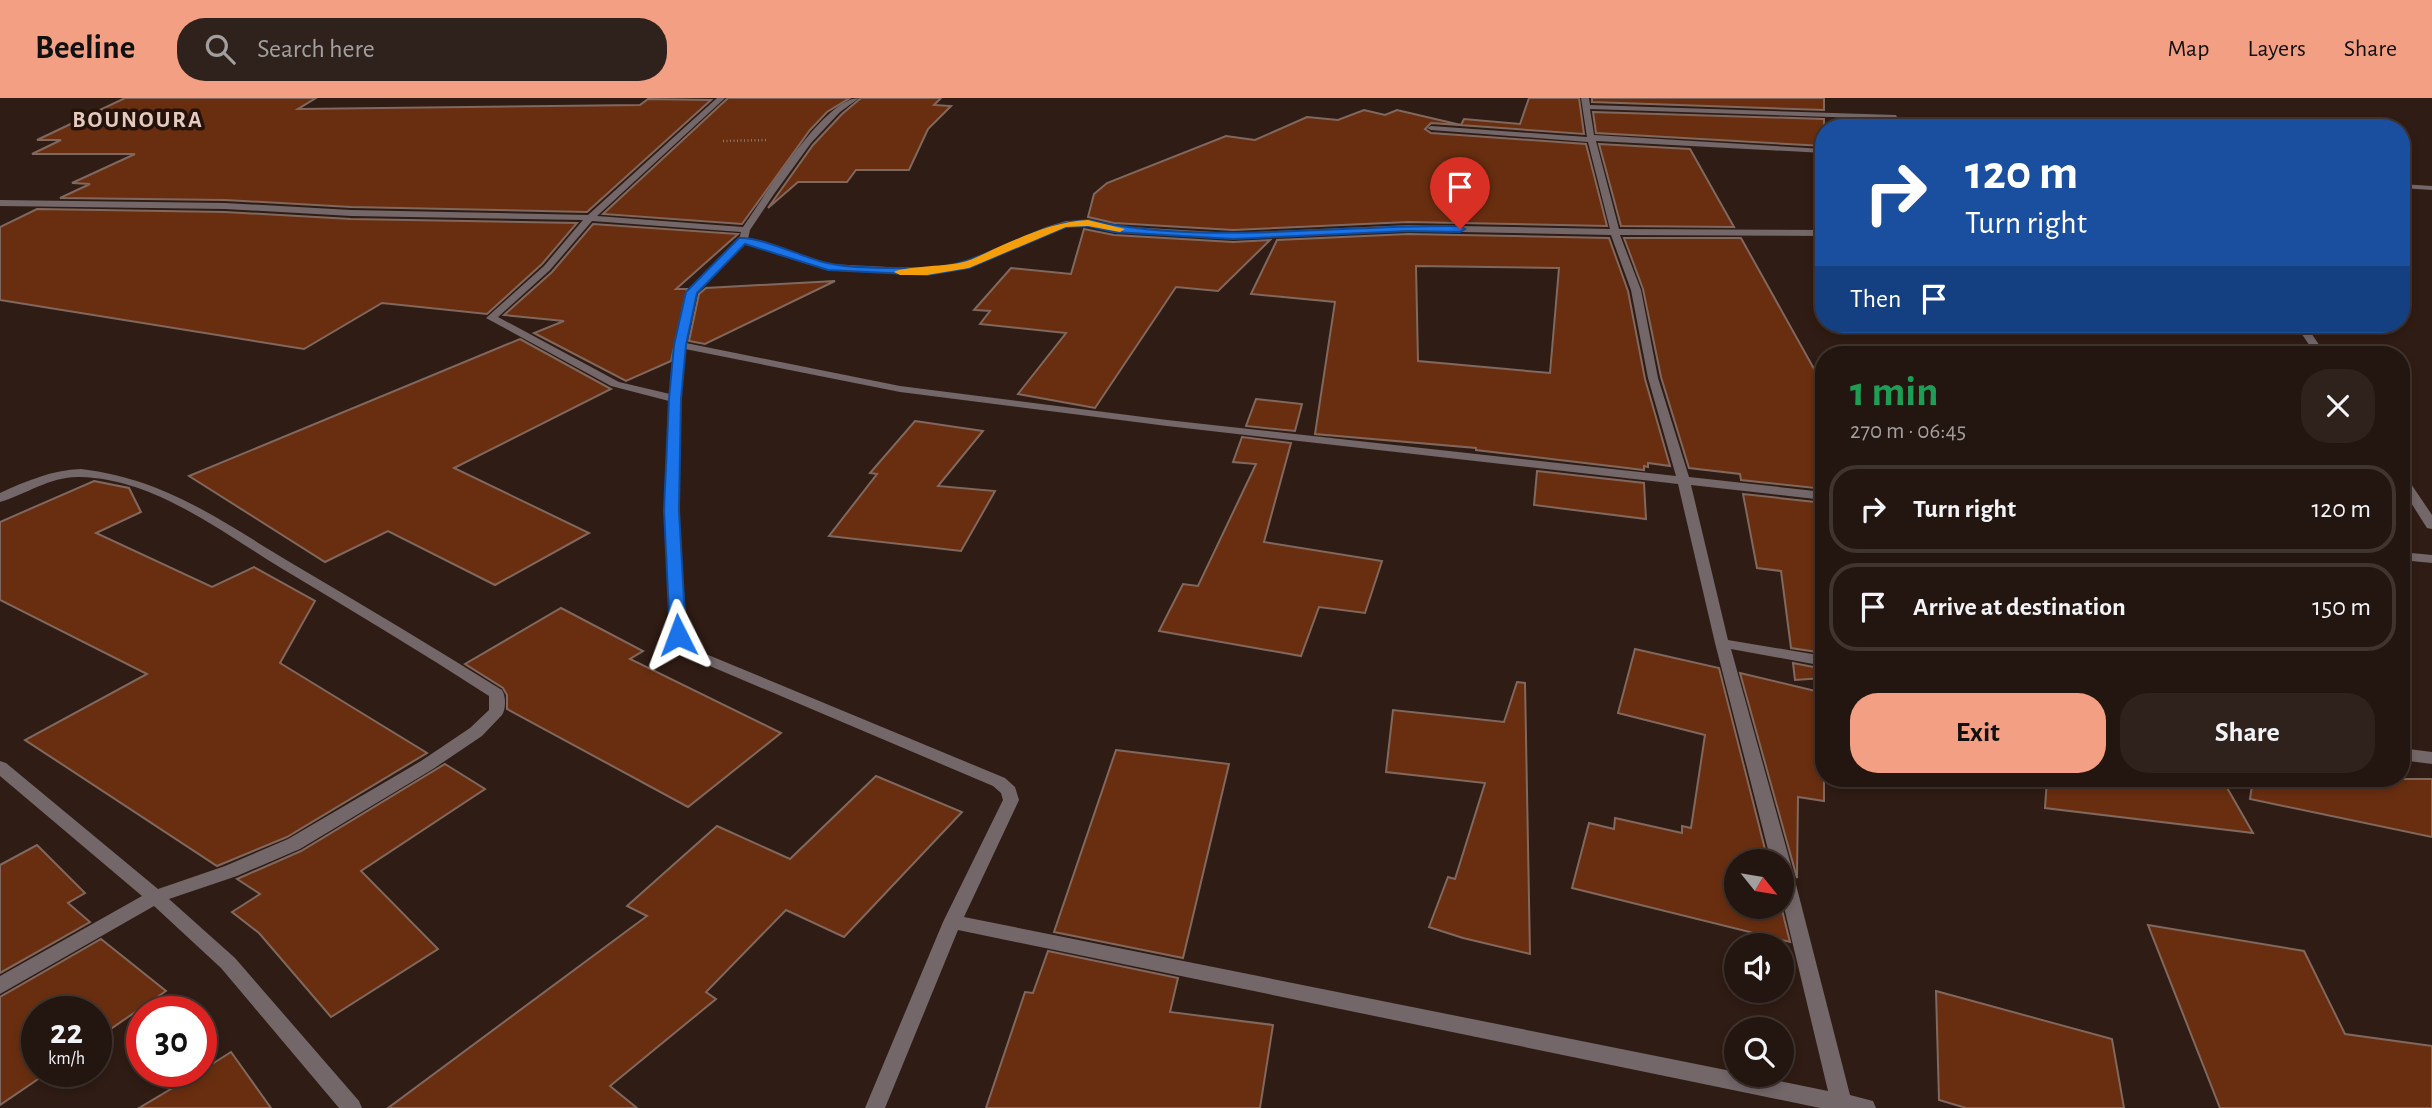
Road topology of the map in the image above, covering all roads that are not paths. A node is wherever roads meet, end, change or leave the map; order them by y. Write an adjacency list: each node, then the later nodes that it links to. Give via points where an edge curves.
1 (721, 98): 11 (street)
2 (855, 98): 14 (street, via 835,111 810,138)
3 (1585, 102): 4 (street); 6 (street)
4 (1893, 117)
5 (1431, 128): 6 (street)
6 (1592, 139): 7 (street); 12 (street)
7 (1815, 151)
8 (2410, 187): 9 (street)
9 (2432, 188)
10 (0, 203): 11 (street)
11 (590, 218): 14 (street); 16 (street, via 547,268 491,318 615,384)
12 (1615, 232): 13 (street); 14 (street, via 1408,228 1233,236 1066,224 965,265 927,272 828,267); 17 (street, via 1636,290 1653,378)
13 (1815, 233)
14 (744, 235): 15 (street, via 692,292)
15 (680, 345): 16 (street); 17 (street, via 900,389)
16 (675, 399): 32 (street, via 672,510 681,646 999,782 1009,791 1011,800)
17 (1684, 481): 19 (street); 24 (street)
18 (2410, 492): 21 (street)
19 (1815, 495)
20 (0, 498): 30 (street, via 38,482 78,473 110,476 161,492 497,694 497,710 476,732 294,844)
21 (2432, 525)
22 (2410, 557): 23 (street)
23 (2432, 559)
24 (1722, 643): 25 (street); 29 (street)
25 (1815, 659)
26 (2410, 755): 27 (street)
27 (2432, 758)
28 (0, 767): 30 (street)
29 (1777, 849)
30 (155, 897): 33 (street); 35 (street, via 228,963)
31 (1794, 914): 34 (street)
32 (952, 922): 34 (street); 36 (street)
33 (0, 986)
34 (1843, 1106): 37 (street)
35 (352, 1108)
36 (876, 1108)
37 (1866, 1108)

